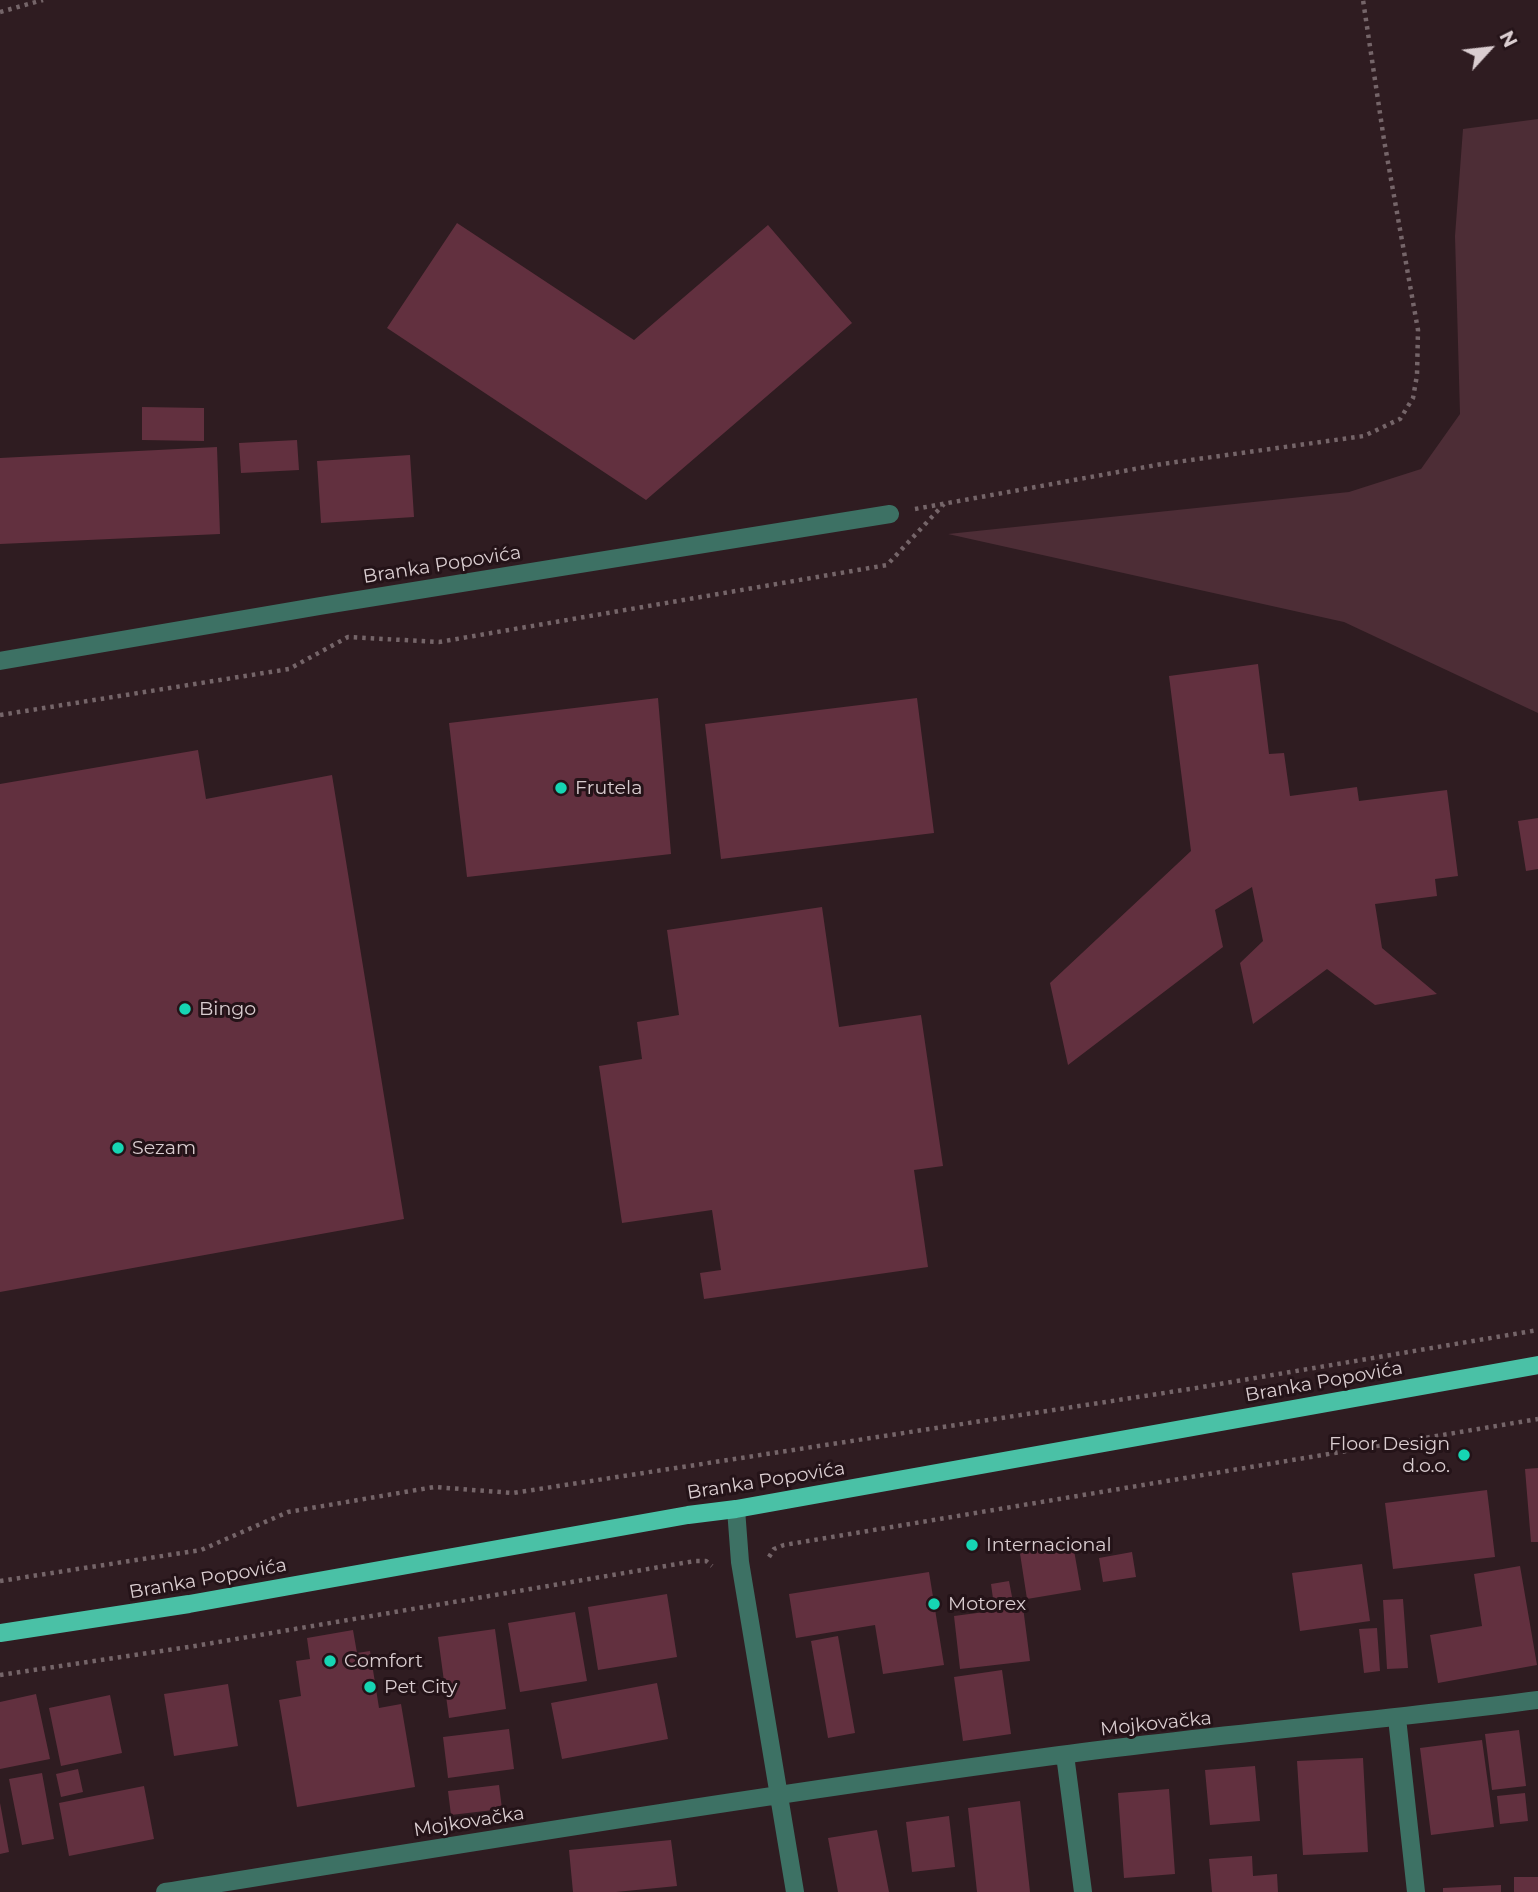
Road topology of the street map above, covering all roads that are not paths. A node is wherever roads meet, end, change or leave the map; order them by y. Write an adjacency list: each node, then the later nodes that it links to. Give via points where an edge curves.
1 (890, 513): 2 (street, Branka Popovića)
2 (0, 661)
3 (1538, 1365): 4 (main road, Branka Popovića)
4 (736, 1510): 5 (main road, Branka Popovića); 9 (street, via 740,1562)
5 (0, 1633)
6 (1538, 1700): 7 (street, Mojkovačka)
7 (1397, 1718): 8 (street, Mojkovačka); 13 (street)
8 (1065, 1755): 9 (street, Mojkovačka); 12 (street)
9 (779, 1794): 10 (street, Mojkovačka); 11 (street)
10 (165, 1892)
11 (795, 1892)
12 (1083, 1892)
13 (1416, 1892)

